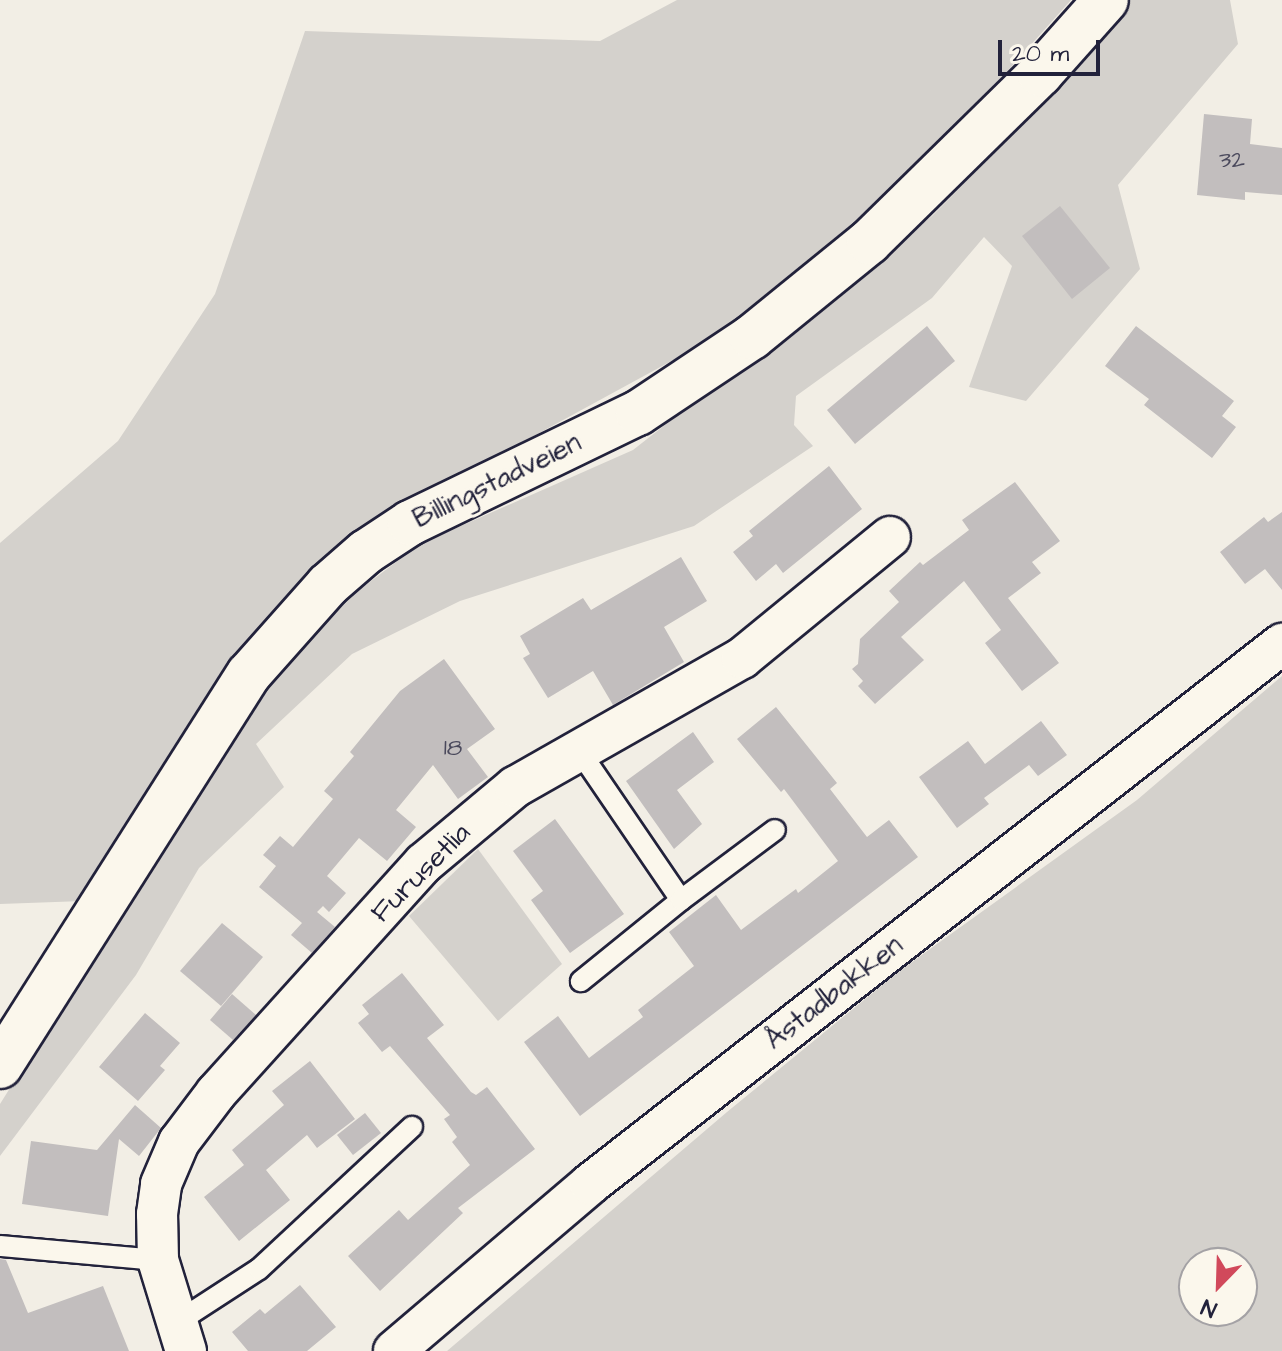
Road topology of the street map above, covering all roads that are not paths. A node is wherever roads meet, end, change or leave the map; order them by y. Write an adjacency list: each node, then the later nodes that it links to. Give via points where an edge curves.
1 (1106, 0): 8 (main road, Billingstadveien, via 1040,74 869,242 752,337 638,413 410,523 328,585 249,674)
2 (890, 537): 4 (street, Furusetlia, via 742,658)
3 (1282, 644): 13 (street, Åstadbakken, via 590,1184)
4 (580, 752): 6 (lane); 11 (street, Furusetlia, via 515,787 424,863 216,1093 179,1142 161,1184)
5 (775, 830): 6 (lane)
6 (681, 900): 7 (lane)
7 (581, 981)
8 (0, 1066)
9 (412, 1127): 12 (lane)
10 (0, 1246): 11 (lane)
11 (158, 1260): 12 (street, Furusetlia)
12 (182, 1336)
13 (394, 1351)

